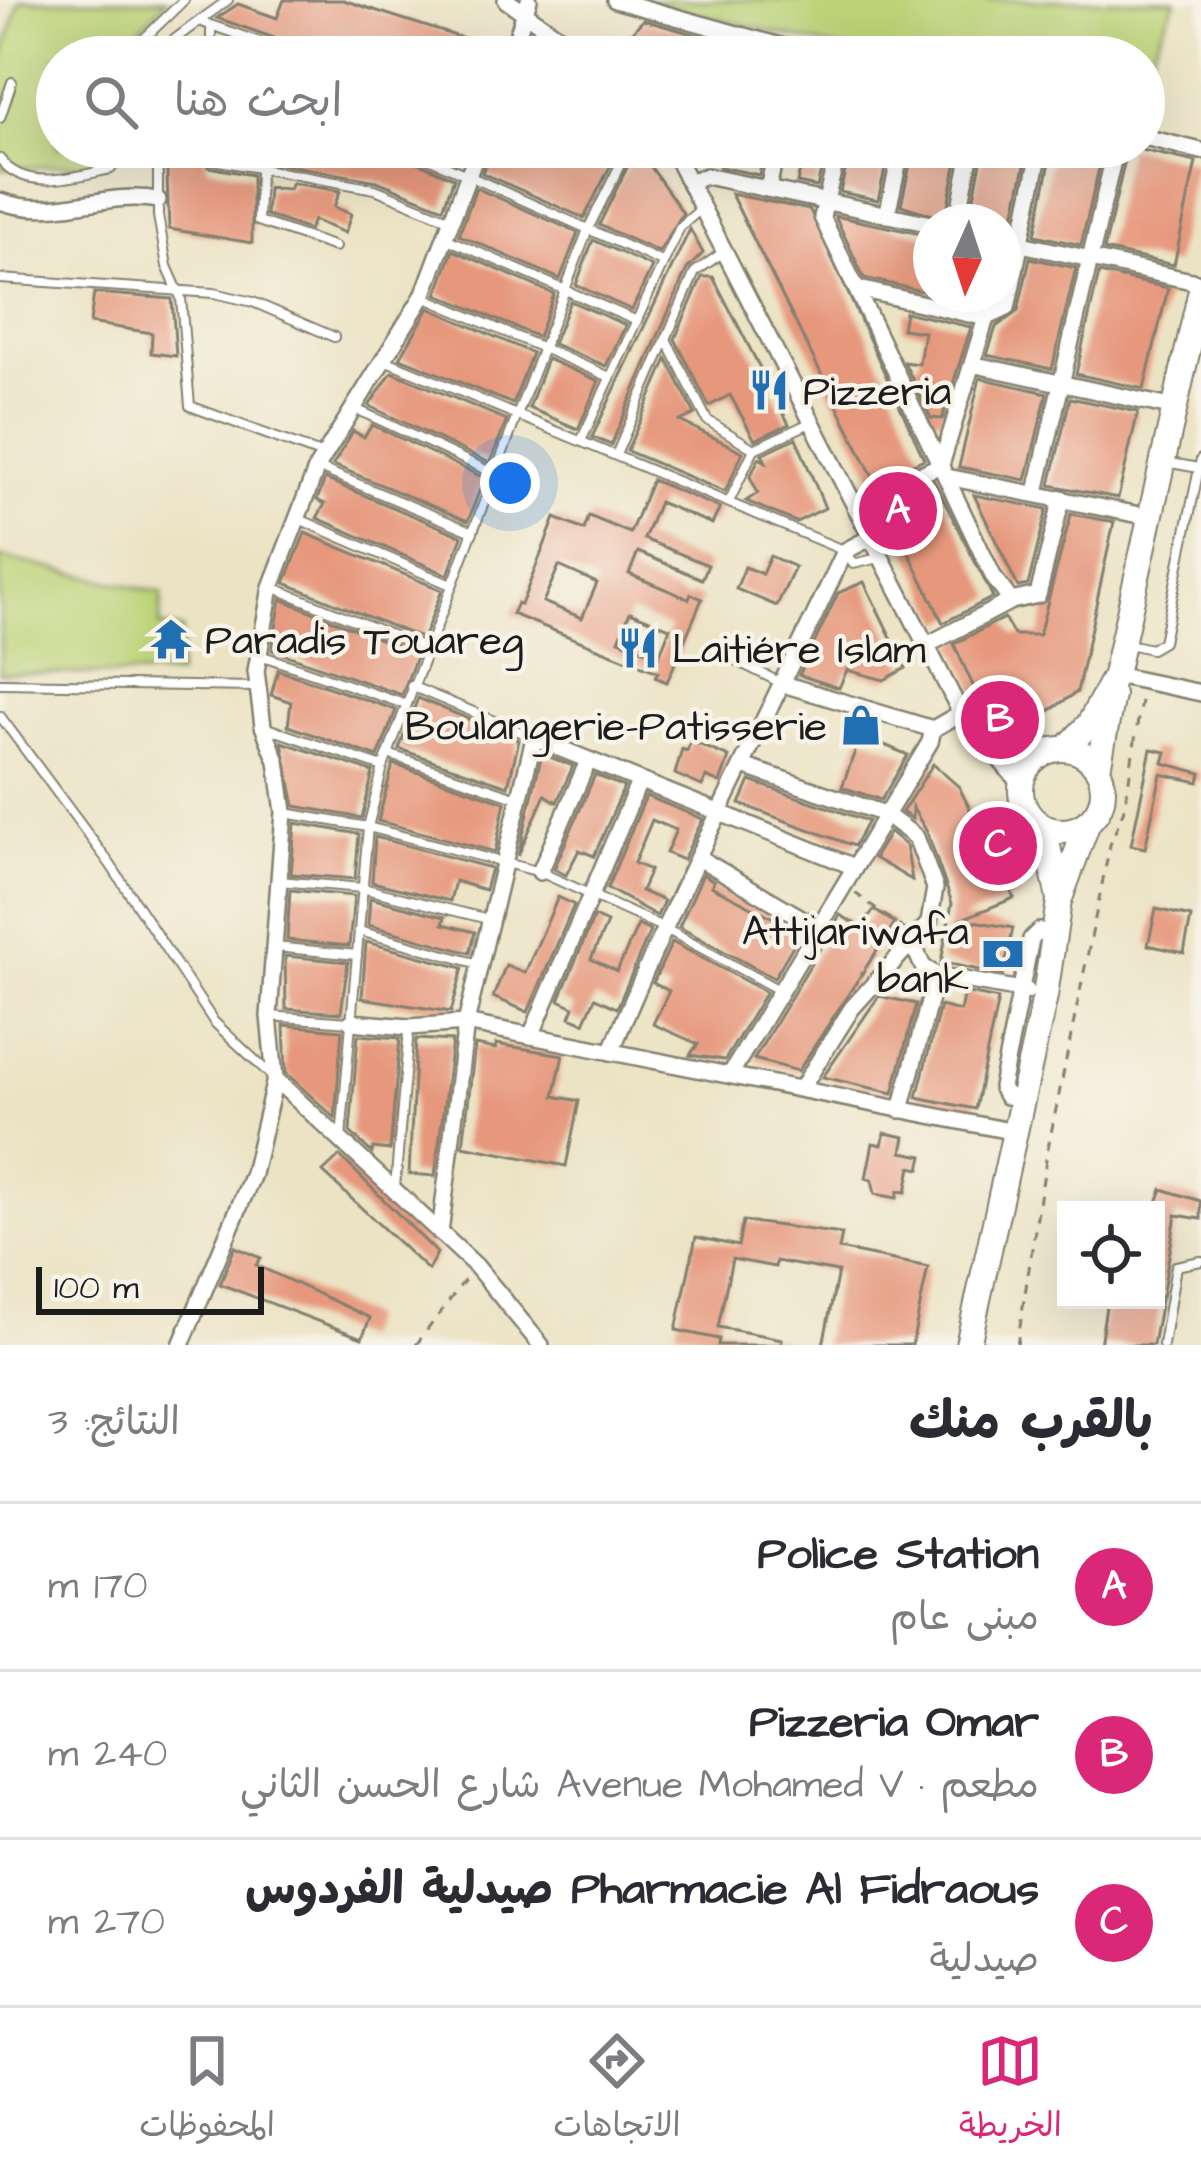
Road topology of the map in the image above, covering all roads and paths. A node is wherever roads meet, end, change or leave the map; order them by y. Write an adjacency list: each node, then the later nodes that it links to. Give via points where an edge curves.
1 (184, 0): 8 (lane)
2 (228, 0): 6 (lane)
3 (506, 0): 5 (street)
4 (615, 0): 14 (street)
5 (528, 5): 12 (street); 13 (street)
6 (200, 21): 7 (lane); 9 (lane)
7 (211, 27): 10 (lane); 11 (lane)
8 (147, 36)
9 (180, 36)
10 (211, 36)
11 (238, 36)
12 (517, 36)
13 (564, 36)
14 (736, 36)
15 (12, 82): 16 (lane)
16 (0, 118)
17 (1165, 142): 18 (street)
18 (1201, 151)
19 (0, 159): 20 (lane, via 15,173 47,180)
20 (112, 168)
21 (158, 168): 37 (lane)
22 (260, 168): 49 (lane, via 258,221)
23 (278, 168): 44 (lane, via 375,189)
24 (445, 168): 34 (lane)
25 (470, 168): 34 (street)
26 (618, 168): 46 (lane)
27 (684, 168): 35 (street)
28 (772, 168): 36 (street)
29 (834, 168): 39 (street)
30 (897, 168): 43 (street)
31 (968, 168): 40 (street)
32 (1034, 168): 42 (street)
33 (1111, 168): 51 (street)
34 (466, 179): 44 (street); 46 (lane)
35 (691, 181): 36 (street, via 706,176); 41 (street)
36 (768, 189): 39 (street)
37 (158, 200): 38 (street, via 54,210); 55 (lane, via 167,266)
38 (0, 201)
39 (826, 202): 43 (street); 56 (street, via 822,217)
40 (961, 204)
41 (704, 207): 50 (street); 52 (lane, via 680,226)
42 (1021, 209)
43 (887, 214): 45 (street)
44 (453, 220): 47 (street)
45 (913, 220)
46 (589, 227): 52 (lane); 57 (lane)
47 (443, 237): 57 (lane); 58 (street)
48 (1021, 243): 51 (street)
49 (335, 247)
50 (726, 250): 63 (lane, via 695,272); 72 (street)
51 (1090, 259): 54 (street); 68 (street)
52 (662, 262): 61 (lane)
53 (0, 279): 55 (lane)
54 (1201, 286): 69 (main road)
55 (179, 289): 62 (lane, via 253,302); 76 (lane, via 190,406)
56 (859, 289): 60 (street); 79 (street)
57 (568, 290): 61 (lane); 64 (lane)
58 (423, 296): 64 (lane); 65 (street)
59 (999, 312): 60 (street)
60 (986, 318): 66 (street)
61 (637, 321): 67 (lane)
62 (334, 337)
63 (666, 339): 74 (lane, via 707,420); 75 (lane)
64 (544, 350): 67 (lane); 71 (lane)
65 (387, 361): 70 (street); 71 (lane)
66 (976, 364): 68 (street); 79 (street)
67 (610, 377): 73 (lane)
68 (1061, 383): 69 (street); 81 (street)
69 (1175, 408): 77 (main road)
70 (356, 409): 76 (street); 80 (lane)
71 (519, 415): 73 (lane); 80 (lane)
72 (813, 421): 74 (lane); 84 (street)
73 (581, 441): 75 (lane)
74 (754, 449): 83 (lane)
75 (616, 455): 83 (lane)
76 (321, 461): 86 (street); 87 (lane)
77 (1163, 461): 78 (lane); 85 (main road)
78 (1200, 464): 94 (lane, via 1163,642 1151,649)
79 (944, 471): 81 (street); 84 (street); 93 (street)
80 (495, 474): 87 (lane)
81 (1036, 492): 82 (street)
82 (1062, 498): 85 (street); 93 (street, via 1038,595)
83 (729, 502): 89 (lane)
84 (855, 502): 88 (street)
85 (1150, 517): 94 (main road)
86 (296, 518): 91 (lane); 92 (street)
87 (472, 532): 91 (lane)
88 (872, 538): 89 (street); 90 (street)
89 (845, 551): 90 (lane, via 862,566); 102 (street)
90 (881, 556): 95 (street)
91 (452, 585): 97 (lane)
92 (271, 586): 97 (lane); 98 (street)
93 (1011, 601): 95 (street)
94 (1123, 643): 99 (main road)
95 (927, 645): 107 (street)
96 (709, 647): 102 (lane)
97 (426, 650): 103 (lane)
98 (260, 655): 104 (street); 106 (lane)
99 (1114, 681): 100 (street); 113 (main road); 119 (main road)
100 (1144, 682): 105 (street); 169 (path, via 1125,806 1110,844 1047,1153)
101 (0, 683): 104 (lane)
102 (783, 684): 110 (street); 117 (street)
103 (412, 686): 106 (lane); 111 (lane)
104 (256, 687): 109 (street)
105 (1201, 693)
106 (404, 704): 114 (lane)
107 (961, 713): 110 (street); 112 (street)
108 (0, 716): 156 (lane, via 214,1022)
109 (262, 727): 118 (lane); 123 (street, via 278,761)
110 (933, 729): 124 (street)
111 (534, 738): 116 (street); 122 (street)
112 (986, 740): 115 (street); 121 (street)
113 (1066, 749): 115 (main road); 119 (main road)
114 (388, 754): 118 (lane); 122 (lane)
115 (1034, 760): 121 (main road)
116 (588, 761): 120 (street); 132 (street)
117 (743, 766): 124 (street); 125 (street)
118 (382, 767): 127 (lane)
119 (1098, 769): 126 (main road, via 1104,792)
120 (639, 782): 125 (street); 136 (street)
121 (1021, 785): 128 (main road, via 1026,810)
122 (518, 798): 130 (street)
123 (284, 812): 127 (lane); 133 (street)
124 (885, 814): 131 (street); 142 (street, via 916,837 934,888 929,923)
125 (721, 817): 129 (street); 131 (street)
126 (1088, 823): 128 (main road, via 1067,831); 137 (main road)
127 (368, 827): 130 (lane); 135 (lane)
128 (1044, 827): 137 (main road)
129 (699, 858): 139 (street); 140 (street)
130 (503, 862): 132 (lane); 138 (street)
131 (852, 866): 134 (street)
132 (540, 872): 136 (lane)
133 (277, 881): 135 (lane); 143 (street)
134 (845, 883): 139 (street); 142 (path, via 892,916)
135 (362, 888): 138 (lane); 141 (lane)
136 (591, 899): 140 (lane); 153 (street)
137 (1059, 901): 148 (main road)
138 (490, 919): 145 (street)
139 (815, 926): 147 (street)
140 (662, 927): 147 (lane); 154 (street)
141 (359, 931): 144 (lane); 145 (lane)
142 (912, 942): 146 (street, via 923,968); 157 (street, via 852,1009)
143 (274, 946): 144 (lane); 149 (street)
144 (357, 956): 150 (lane)
145 (480, 964): 151 (street)
146 (936, 975): 148 (street); 158 (street)
147 (779, 990): 155 (street)
148 (1033, 993): 159 (main road)
149 (269, 1016): 150 (lane); 156 (street)
150 (351, 1022): 152 (street); 160 (lane)
151 (466, 1023): 152 (street); 153 (street); 162 (street)
152 (409, 1027): 161 (lane)
153 (531, 1036): 154 (street)
154 (611, 1052): 155 (street)
155 (730, 1075): 157 (street)
156 (275, 1079): 160 (street); 165 (street, via 253,1174)
157 (801, 1089): 158 (street)
158 (901, 1110): 159 (street)
159 (1015, 1132): 168 (main road)
160 (341, 1144): 161 (street)
161 (394, 1193): 162 (street)
162 (440, 1233): 164 (street)
163 (1201, 1261): 170 (lane, via 1176,1267)
164 (476, 1266): 166 (path); 167 (street)
165 (181, 1345)
166 (416, 1345)
167 (541, 1345)
168 (968, 1345)
169 (1017, 1345)
170 (1163, 1345)

